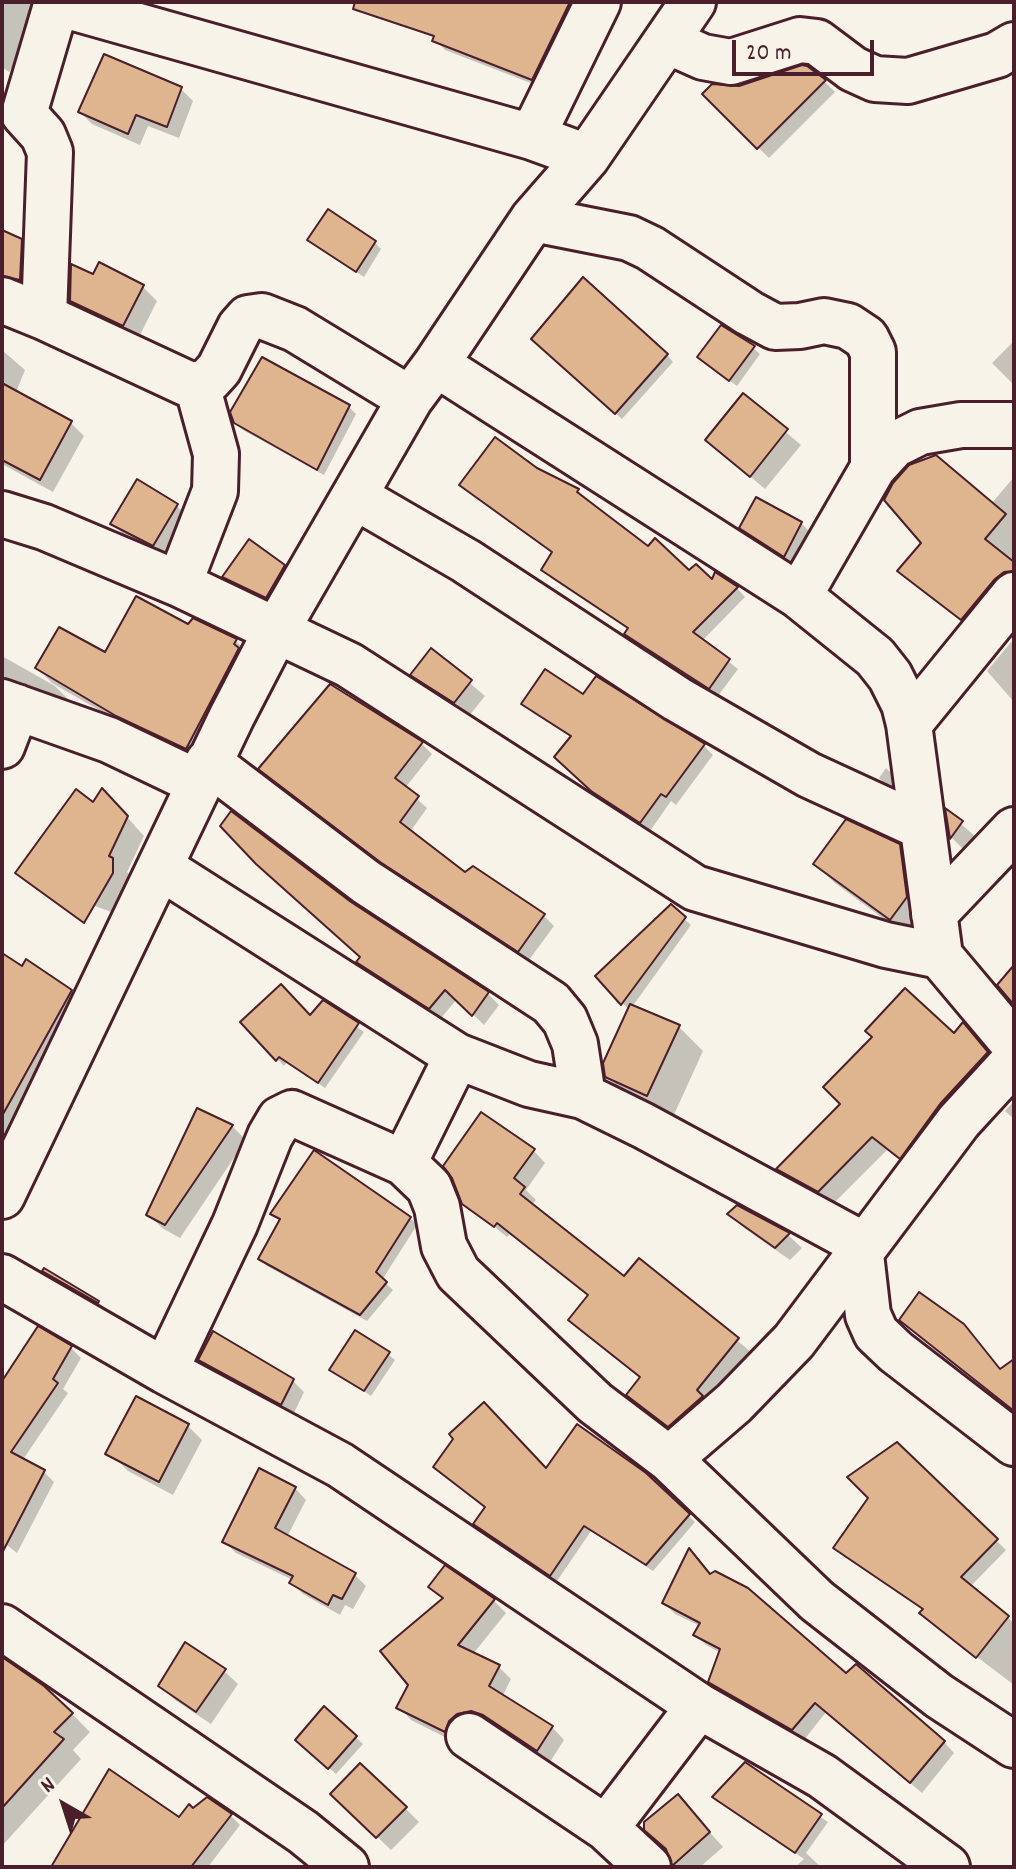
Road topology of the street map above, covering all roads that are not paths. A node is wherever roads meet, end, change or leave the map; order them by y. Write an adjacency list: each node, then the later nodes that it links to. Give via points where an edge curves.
1 (57, 2): 6 (street); 10 (street, via 24,114 50,152)
2 (598, 2): 6 (street)
3 (693, 2): 4 (street)
4 (667, 41): 5 (street, via 731,62 800,40 817,42 875,79 908,81 997,55); 7 (street)
5 (1014, 45)
6 (532, 137): 7 (street)
7 (587, 157): 8 (street)
8 (533, 219): 11 (street); 15 (street, via 629,238 775,327 824,321 848,326 866,338 873,352)
9 (2, 300): 10 (street)
10 (44, 317): 12 (street)
11 (436, 364): 13 (street); 20 (street)
12 (197, 385): 13 (street, via 219,369 248,318 262,316 295,329); 18 (street, via 216,454 215,491)
13 (410, 399): 16 (street)
14 (1014, 425): 15 (street, via 920,432 894,445)
15 (873, 468): 20 (street)
16 (354, 496): 21 (street); 25 (street, via 466,561 677,699 809,775)
17 (2, 514): 18 (street)
18 (179, 584): 21 (street)
19 (1014, 595): 23 (street)
20 (799, 596): 23 (street, via 875,657 890,676)
21 (276, 631): 24 (street); 29 (street, via 349,665 695,888)
22 (7, 718): 24 (street, via 109,740)
23 (909, 724): 25 (street)
24 (204, 773): 27 (street); 33 (street, via 551,1003 575,1044)
25 (922, 827): 28 (street)
26 (1014, 830): 28 (street)
27 (160, 867): 31 (street); 35 (street)
28 (934, 914): 29 (street)
29 (940, 956): 30 (street)
30 (1014, 1044)
31 (457, 1056): 33 (street, via 529,1084); 34 (street)
32 (1014, 1061): 36 (street, via 959,1121)
33 (583, 1096): 36 (street, via 833,1226)
34 (404, 1163): 38 (street, via 292,1113 280,1119); 40 (street, via 429,1187 444,1246 458,1273 595,1403)
35 (2, 1196)
36 (861, 1254): 39 (street, via 868,1315 876,1333); 40 (street, via 794,1341)
37 (2, 1277): 38 (street)
38 (165, 1371): 42 (street, via 340,1465)
39 (1007, 1426)
40 (669, 1459): 44 (street, via 817,1601 939,1696)
41 (2, 1627): 46 (street, via 303,1832)
42 (699, 1706): 45 (street); 48 (street, via 822,1776)
43 (469, 1736): 45 (street)
44 (1014, 1745)
45 (606, 1828): 47 (street)
46 (346, 1867)
47 (648, 1867)
48 (947, 1867)

